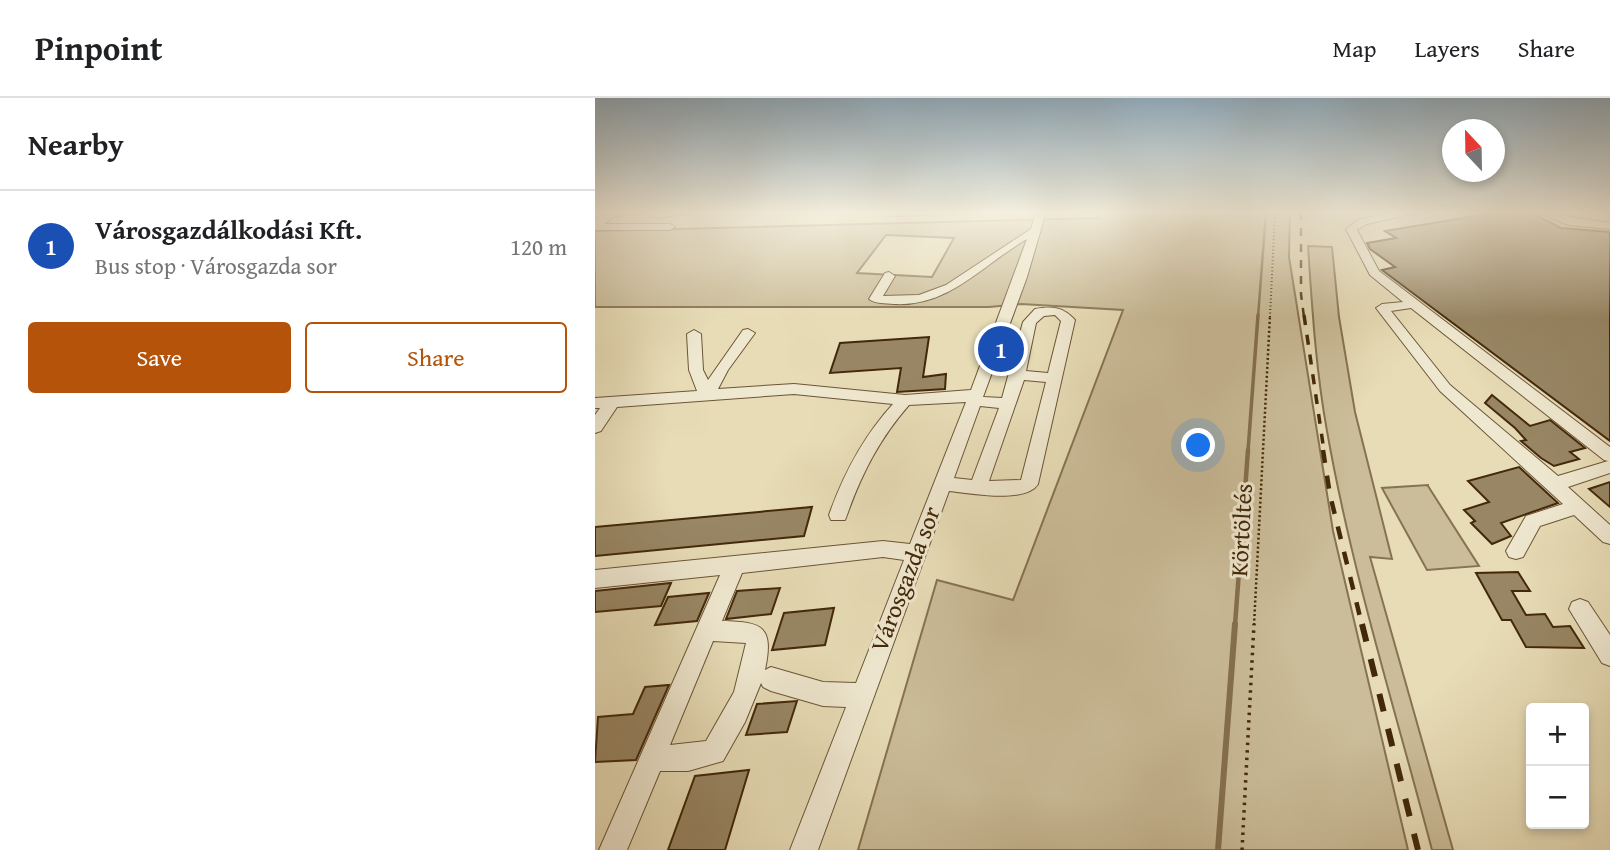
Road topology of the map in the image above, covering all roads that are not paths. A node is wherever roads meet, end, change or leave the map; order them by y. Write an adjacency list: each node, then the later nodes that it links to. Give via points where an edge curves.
1 (1005, 247): 4 (street, via 956,283 921,299 875,299)
2 (1029, 247): 11 (street, Városgazda sor)
3 (1360, 247): 5 (street, via 1374,273)
4 (889, 276)
5 (1413, 304): 17 (street); 20 (street, via 1382,309 1445,388)
6 (748, 333): 10 (street)
7 (694, 334): 10 (street, via 696,370)
8 (1018, 375): 9 (street); 9 (street, via 1030,322 1040,312 1058,311 1068,320); 15 (street)
9 (1054, 378): 21 (street, via 1029,484 1019,489)
10 (707, 396): 12 (street, via 794,389); 13 (street)
11 (974, 398): 12 (street); 15 (street); 19 (street, Városgazda sor)
12 (905, 400): 23 (street, via 874,434 851,476)
13 (612, 402): 14 (street); 16 (street)
14 (595, 403)
15 (1008, 403): 21 (street)
16 (595, 427)
17 (1610, 457)
18 (1610, 467): 20 (street)
19 (941, 484): 21 (street); 26 (street, Városgazda sor)
20 (1555, 484): 22 (street)
21 (978, 487)
22 (1577, 507): 24 (street); 25 (street, via 1532,521)
23 (838, 515)
24 (1610, 536)
25 (1517, 551)
26 (915, 553): 27 (street, via 883,550); 33 (street, Városgazda sor)
27 (735, 565): 28 (street); 30 (street)
28 (595, 579)
29 (1580, 609): 31 (street)
30 (708, 631): 34 (street); 34 (street, via 751,632 758,640 753,668 731,726 714,752)
31 (1610, 655)
32 (771, 679): 33 (street, via 823,694)
33 (860, 695): 36 (street, Városgazda sor)
34 (653, 758): 35 (street)
35 (613, 850)
36 (804, 850)

